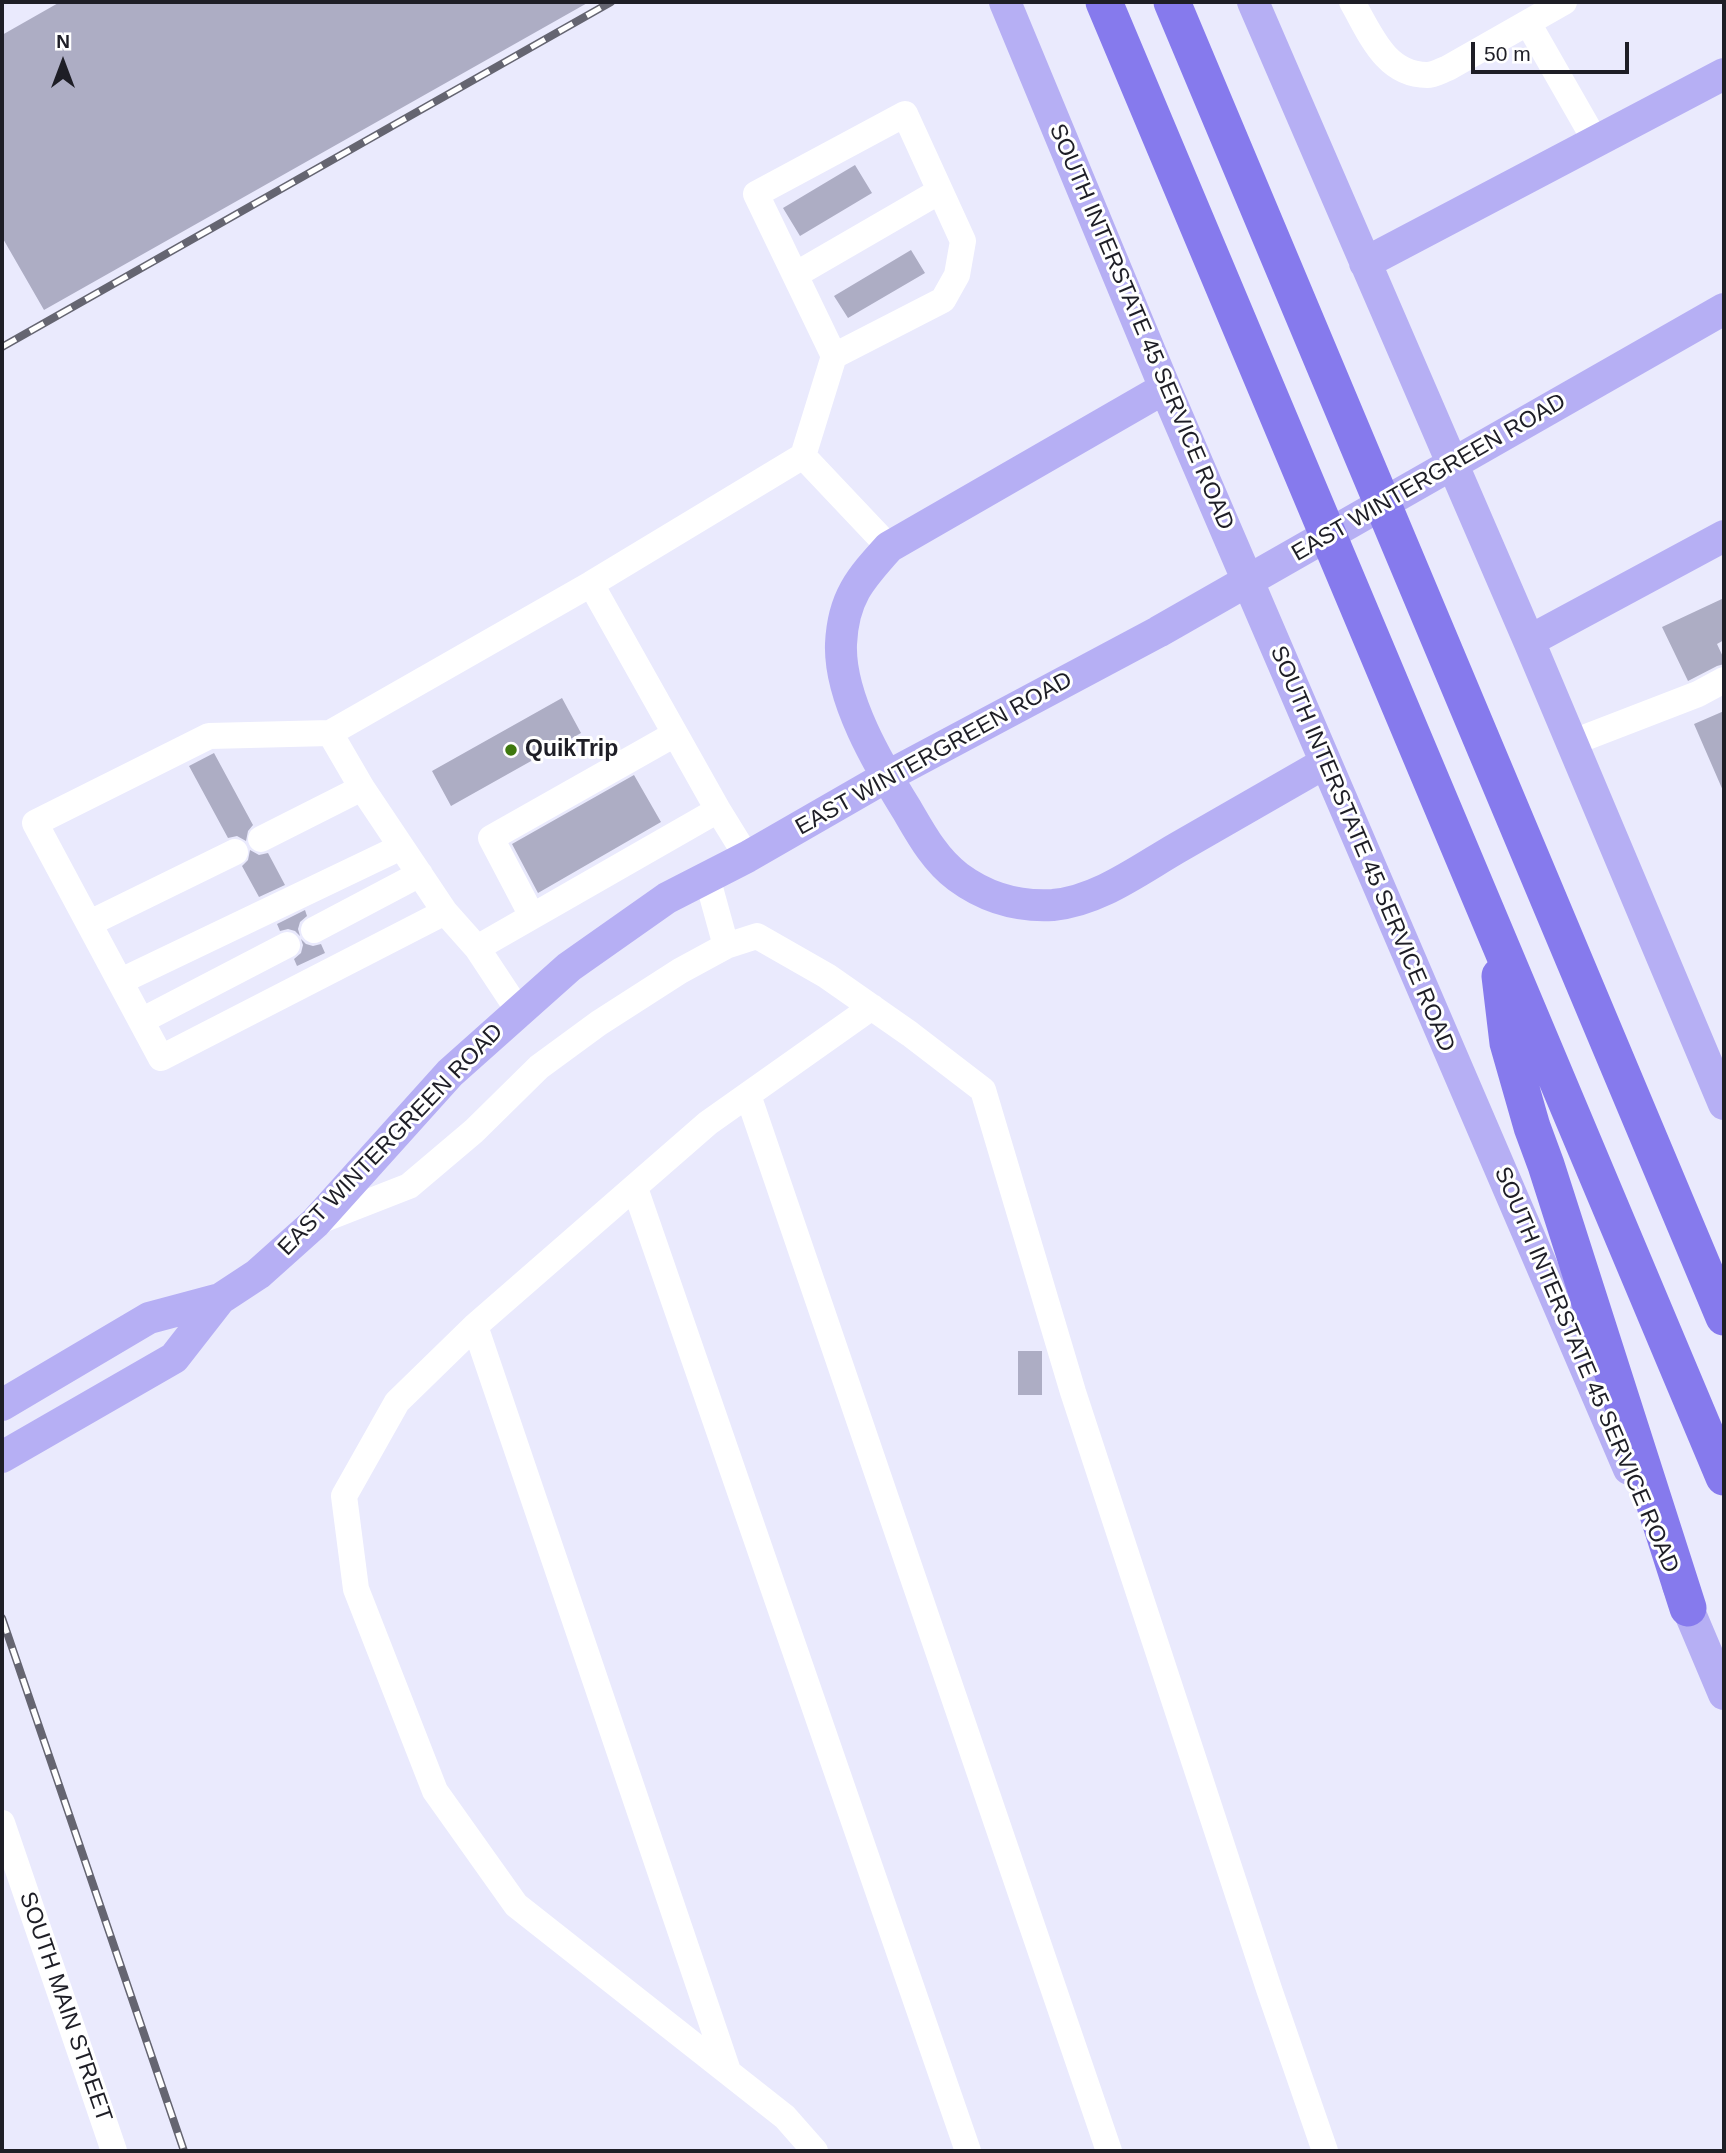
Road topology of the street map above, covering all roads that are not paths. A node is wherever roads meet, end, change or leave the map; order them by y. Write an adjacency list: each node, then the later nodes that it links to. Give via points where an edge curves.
1 (1005, 2): 15 (main road, SOUTH INTERSTATE 45 SERVICE ROAD)
2 (1104, 2): 39 (highway)
3 (1172, 2): 52 (highway)
4 (1253, 2): 11 (main road)
5 (1352, 2): 7 (street, via 1384,57 1404,70 1429,75)
6 (1564, 2): 7 (street)
7 (1528, 23): 9 (street)
8 (1724, 74): 9 (main road)
9 (1596, 142): 11 (main road)
10 (940, 191): 12 (street); 12 (street, via 905,114 756,194); 14 (street, via 963,241 957,275 943,300)
11 (1365, 263): 20 (main road)
12 (795, 275): 14 (street)
13 (1724, 309): 26 (main road, EAST WINTERGREEN ROAD, via 1158,632)
14 (834, 356): 16 (street)
15 (1165, 388): 18 (main road); 25 (main road, SOUTH INTERSTATE 45 SERVICE ROAD)
16 (803, 456): 18 (street); 19 (street)
17 (1724, 536): 20 (main road)
18 (889, 547): 26 (main road, via 851,594 841,645 843,674 861,727)
19 (591, 584): 22 (street); 23 (street)
20 (1529, 641): 24 (main road)
21 (1724, 680): 24 (street)
22 (330, 733): 27 (street); 37 (street, via 209,736 35,823)
23 (675, 734): 28 (street); 36 (street, via 491,838)
24 (1571, 743): 48 (main road)
25 (1325, 763): 26 (main road, via 1111,886 1073,902 1052,905 991,896 956,875 928,846); 57 (main road, SOUTH INTERSTATE 45 SERVICE ROAD)
26 (887, 777): 32 (main road, EAST WINTERGREEN ROAD)
27 (362, 788): 29 (street); 30 (street)
28 (718, 810): 32 (street); 36 (street)
29 (261, 839)
30 (401, 847): 33 (street); 43 (street)
31 (235, 852): 37 (street)
32 (747, 857): 34 (main road, EAST WINTERGREEN ROAD)
33 (419, 874): 35 (street); 38 (street)
34 (707, 877): 41 (street); 45 (main road, EAST WINTERGREEN ROAD, via 656,906 569,967)
35 (445, 912): 42 (street); 46 (street, via 161,1058)
36 (532, 916): 42 (street)
37 (90, 922): 43 (street)
38 (314, 930)
39 (1495, 931): 56 (highway); 57 (highway, via 1508,1043)
40 (287, 944): 46 (street)
41 (726, 946): 44 (street, via 757,936); 50 (street, via 600,1023 539,1068 409,1186)
42 (477, 948): 45 (street)
43 (121, 981): 46 (street)
44 (872, 1007): 47 (street); 65 (street, via 983,1090 1077,1406)
45 (518, 1010): 50 (main road, EAST WINTERGREEN ROAD, via 450,1073)
46 (141, 1021)
47 (748, 1095): 49 (street, via 708,1123); 64 (street)
48 (1724, 1104)
49 (635, 1188): 53 (street); 63 (street)
50 (315, 1223): 51 (main road, EAST WINTERGREEN ROAD, via 258,1274)
51 (220, 1299): 54 (main road, via 149,1318); 55 (main road, via 174,1358)
52 (1724, 1317)
53 (475, 1326): 60 (street); 60 (street, via 397,1402 344,1496 356,1589 435,1791 516,1905)
54 (2, 1405)
55 (2, 1457)
56 (1724, 1477)
57 (1688, 1608): 58 (main road, SOUTH INTERSTATE 45 SERVICE ROAD)
58 (1724, 1694)
59 (2, 1823): 61 (street, SOUTH MAIN STREET)
60 (728, 2071): 62 (street, via 785,2117)
61 (114, 2151)
62 (814, 2151)
63 (968, 2151)
64 (1110, 2151)
65 (1325, 2151)

